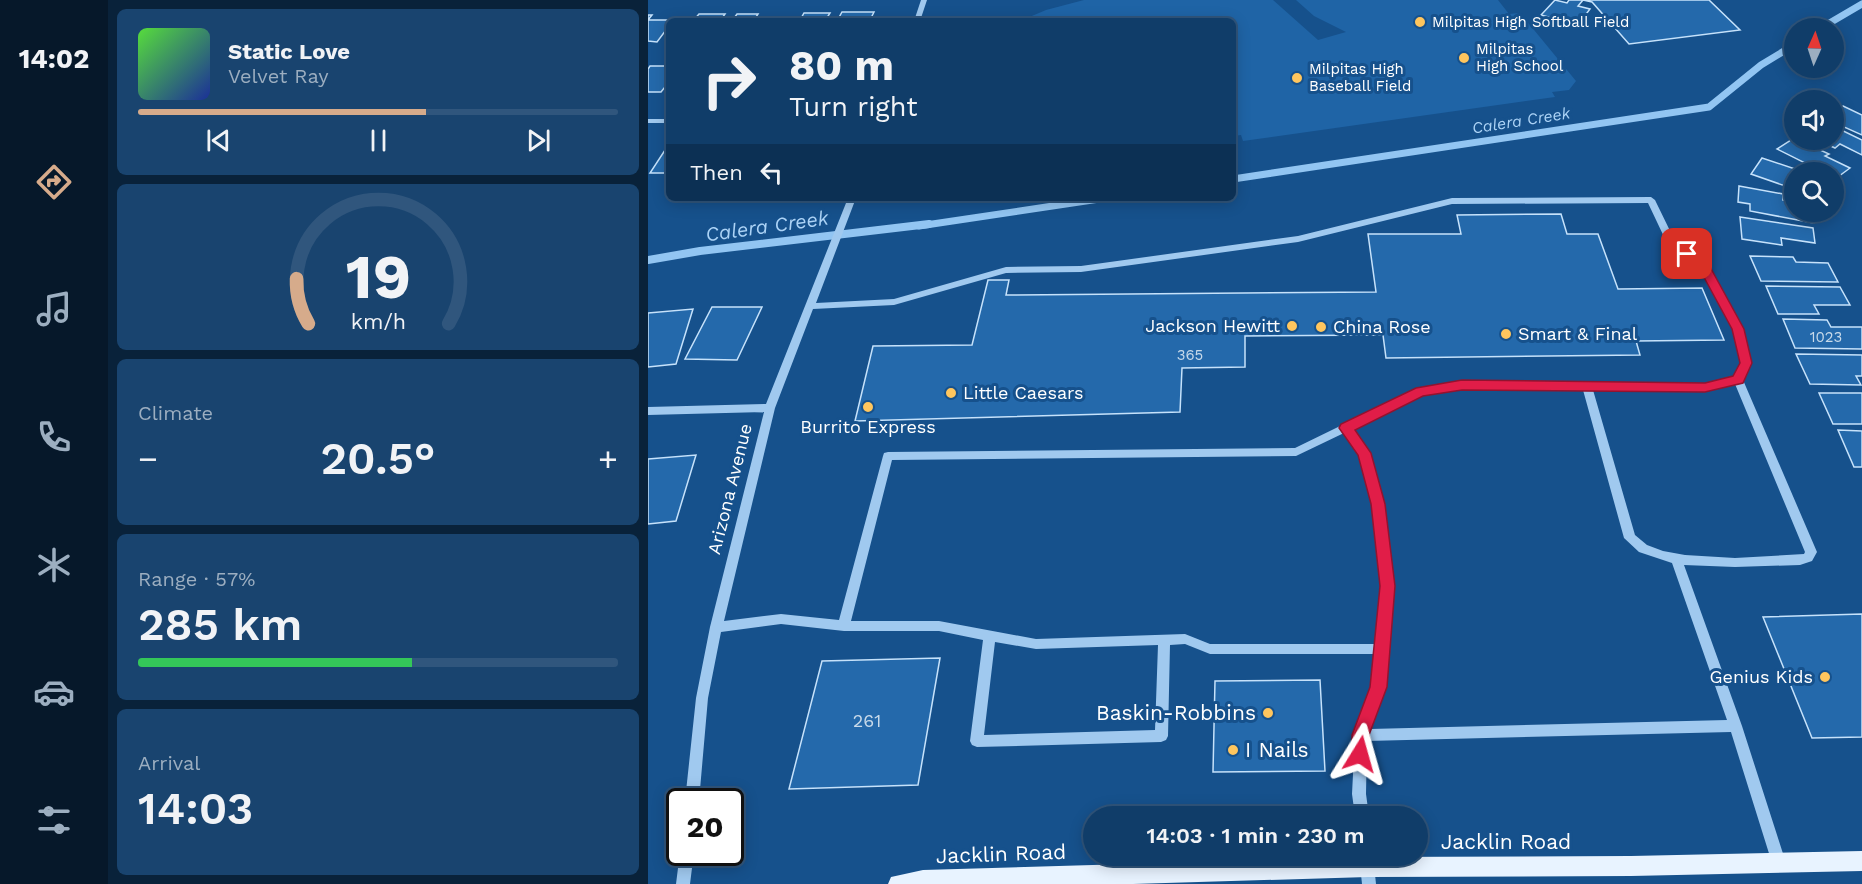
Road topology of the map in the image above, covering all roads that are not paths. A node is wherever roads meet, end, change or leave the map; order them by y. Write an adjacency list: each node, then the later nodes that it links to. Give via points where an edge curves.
1 (924, 0): 2 (street)
2 (918, 18)
3 (648, 121): 4 (street)
4 (666, 121)
5 (851, 201): 6 (street, Arizona Avenue)
6 (810, 306): 7 (street, via 894,302 1006,270 1081,269 1298,239 1452,201 1651,200 1669,239 1705,268 1738,329 1746,363); 9 (street, Arizona Avenue)
7 (1738, 380): 8 (street, via 1705,387); 12 (street, via 1811,552 1808,558 1800,560)
8 (1587, 386): 11 (street, via 1462,385 1420,392); 12 (street, via 1630,538 1644,551)
9 (770, 408): 10 (street); 14 (street, Arizona Avenue)
10 (648, 411)
11 (1346, 428): 13 (street, via 1296,452 888,456); 17 (street, via 1364,453 1378,504 1387,586)
12 (1677, 561): 18 (street)
13 (844, 626): 14 (street, via 781,619); 15 (street, via 939,626)
14 (716, 627): 20 (street, Arizona Avenue, via 702,698)
15 (990, 635): 16 (street, via 1036,644); 16 (street, via 977,741 1161,736)
16 (1164, 640): 17 (street, via 1185,639 1210,649)
17 (1381, 649): 19 (street, via 1378,687)
18 (1736, 726): 19 (street); 23 (street)
19 (1360, 735): 21 (street)
20 (693, 788)
21 (1361, 806)
22 (1862, 861): 23 (main road, Jacklin Road)
23 (1779, 863): 25 (main road, Jacklin Road)
24 (685, 866): 26 (street)
25 (1368, 869): 27 (main road, Jacklin Road, via 923,880)
26 (683, 884)
27 (898, 884)

